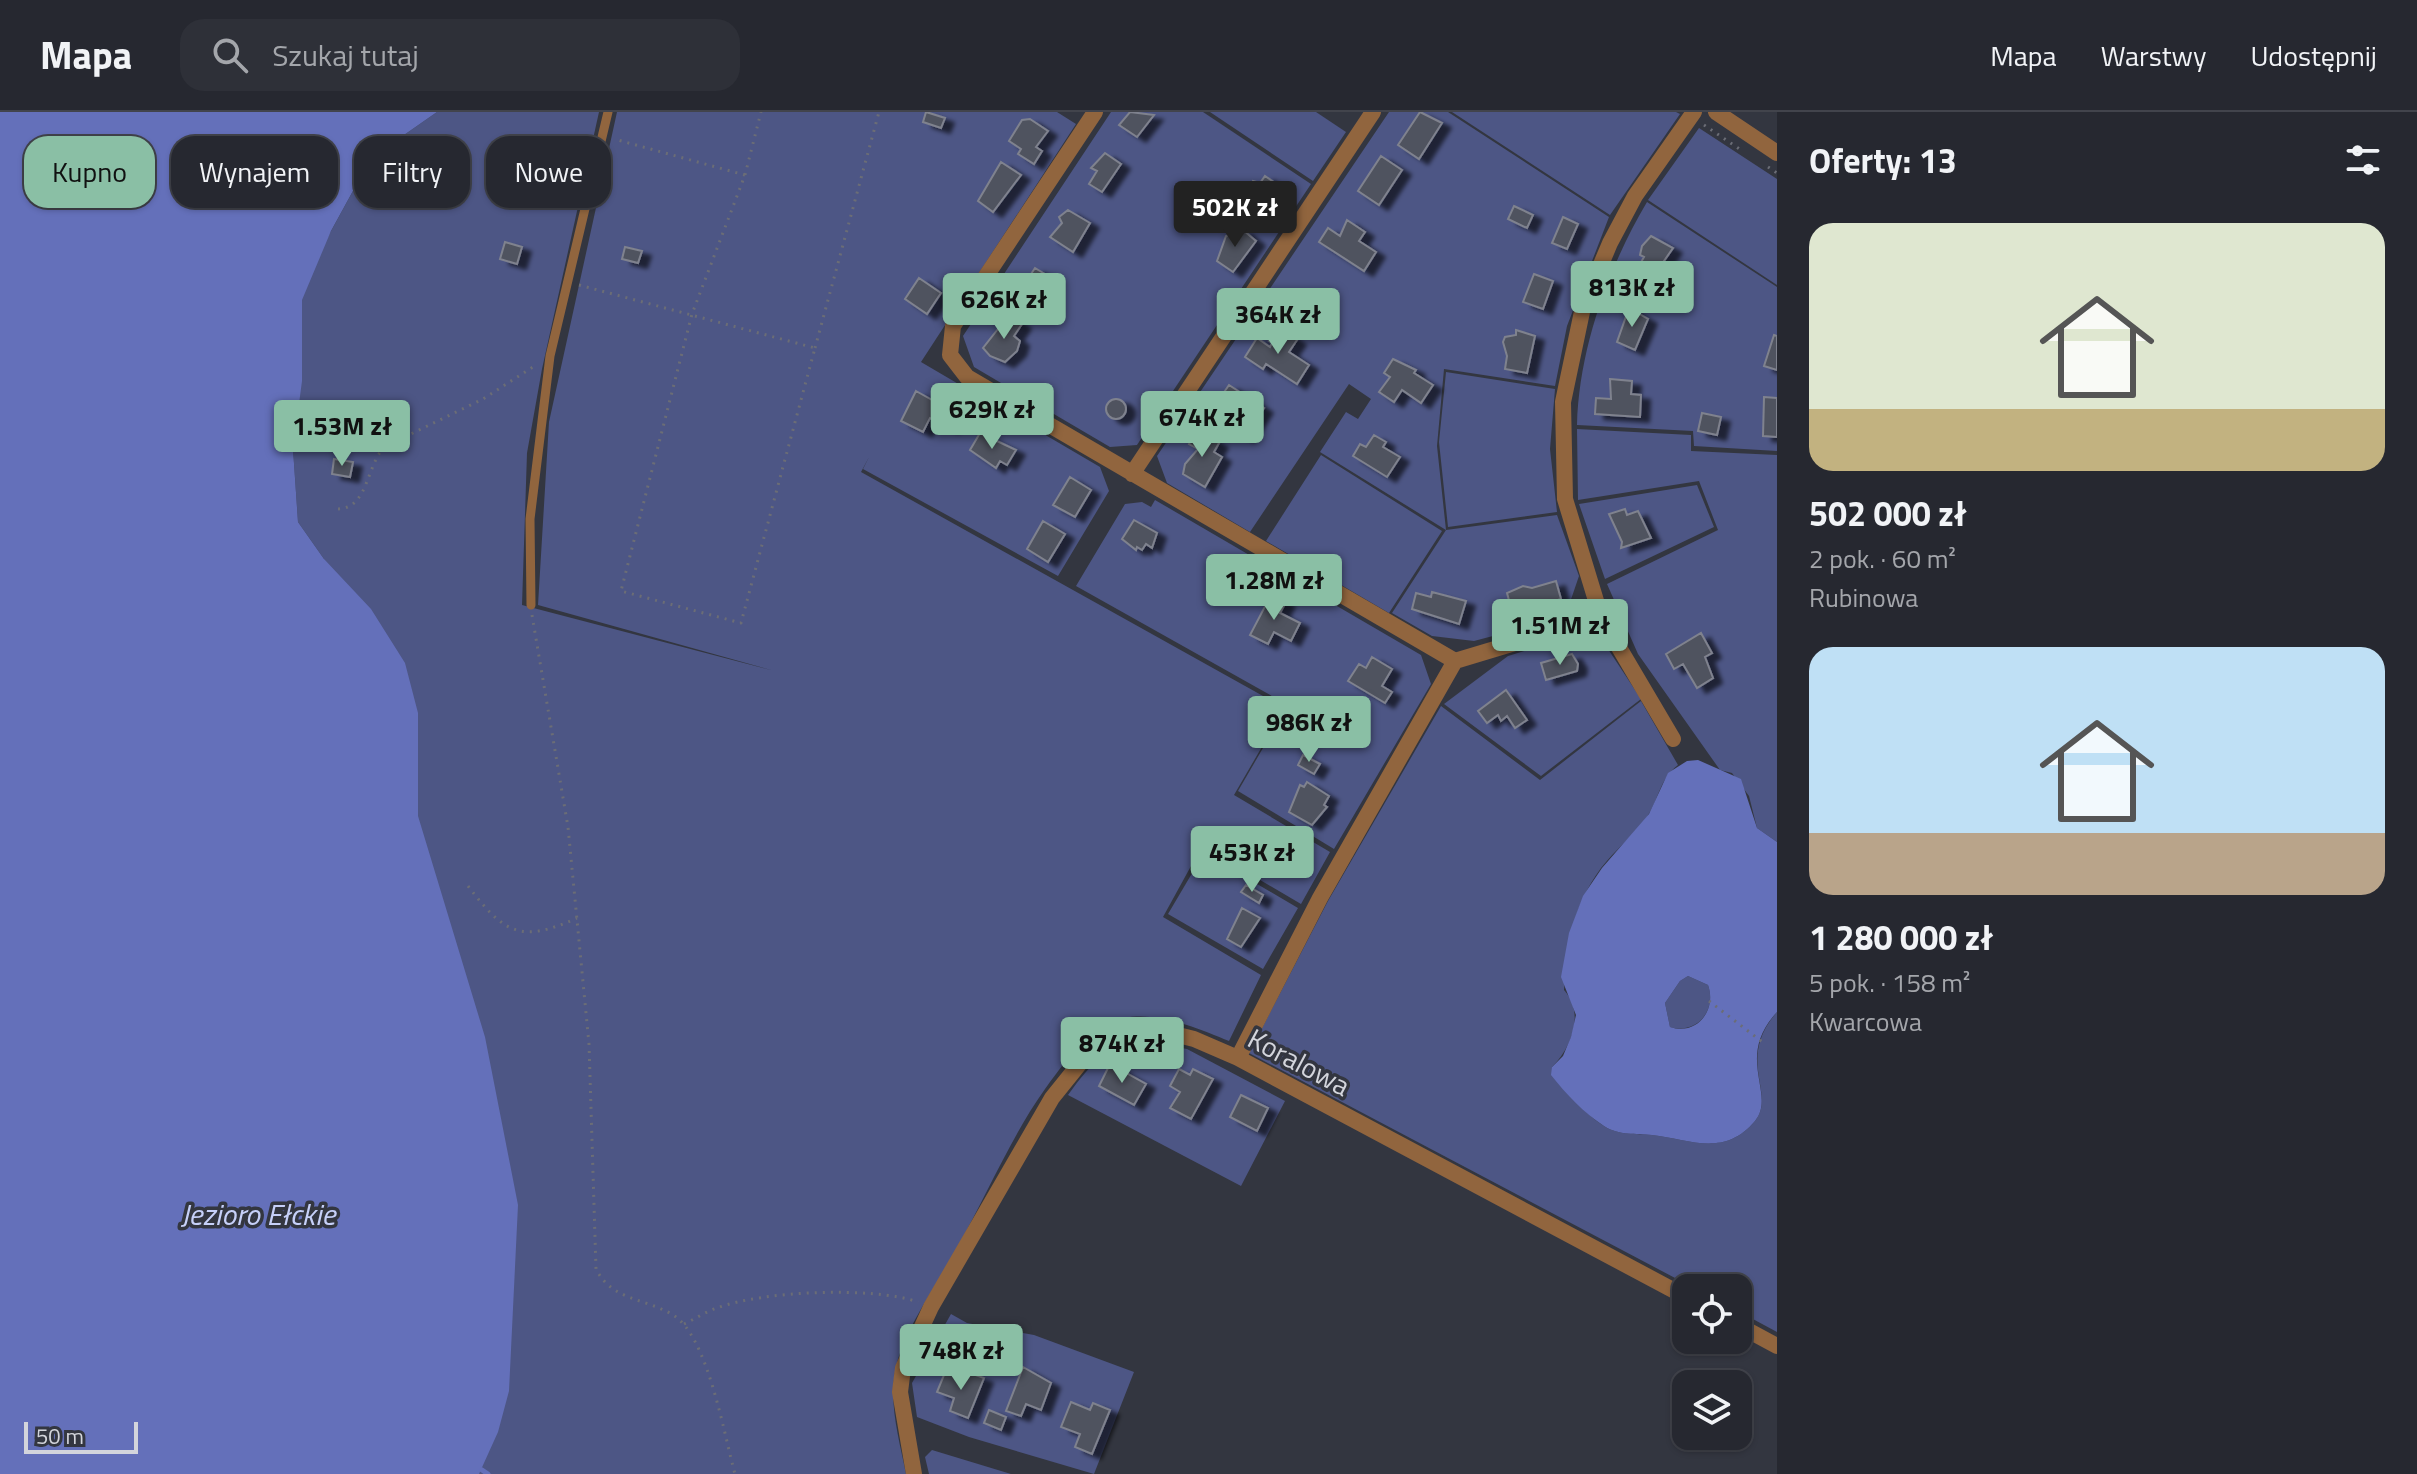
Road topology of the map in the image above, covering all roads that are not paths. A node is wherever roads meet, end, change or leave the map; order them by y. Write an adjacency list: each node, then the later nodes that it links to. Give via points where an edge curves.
1 (608, 112): 8 (lane, via 550,356 530,519)
2 (1095, 112): 7 (street, via 953,326 950,355 967,377)
3 (1373, 112): 7 (street)
4 (1716, 112): 6 (street)
5 (1693, 114): 9 (street, via 1635,196 1610,243 1583,307 1571,355 1563,402 1565,499)
6 (1777, 153)
7 (1132, 474): 10 (street)
8 (531, 605)
9 (1601, 617): 10 (street); 11 (street)
10 (1455, 661): 12 (street, via 1320,898)
11 (1673, 739)
12 (1238, 1058): 13 (street, Koralowa); 16 (street, Koralowa, via 1154,1029 1120,1031 1089,1052 1052,1098 931,1307 903,1368 900,1392)
13 (1672, 1290)
14 (1752, 1333): 15 (street)
15 (1777, 1346)
16 (914, 1474)

